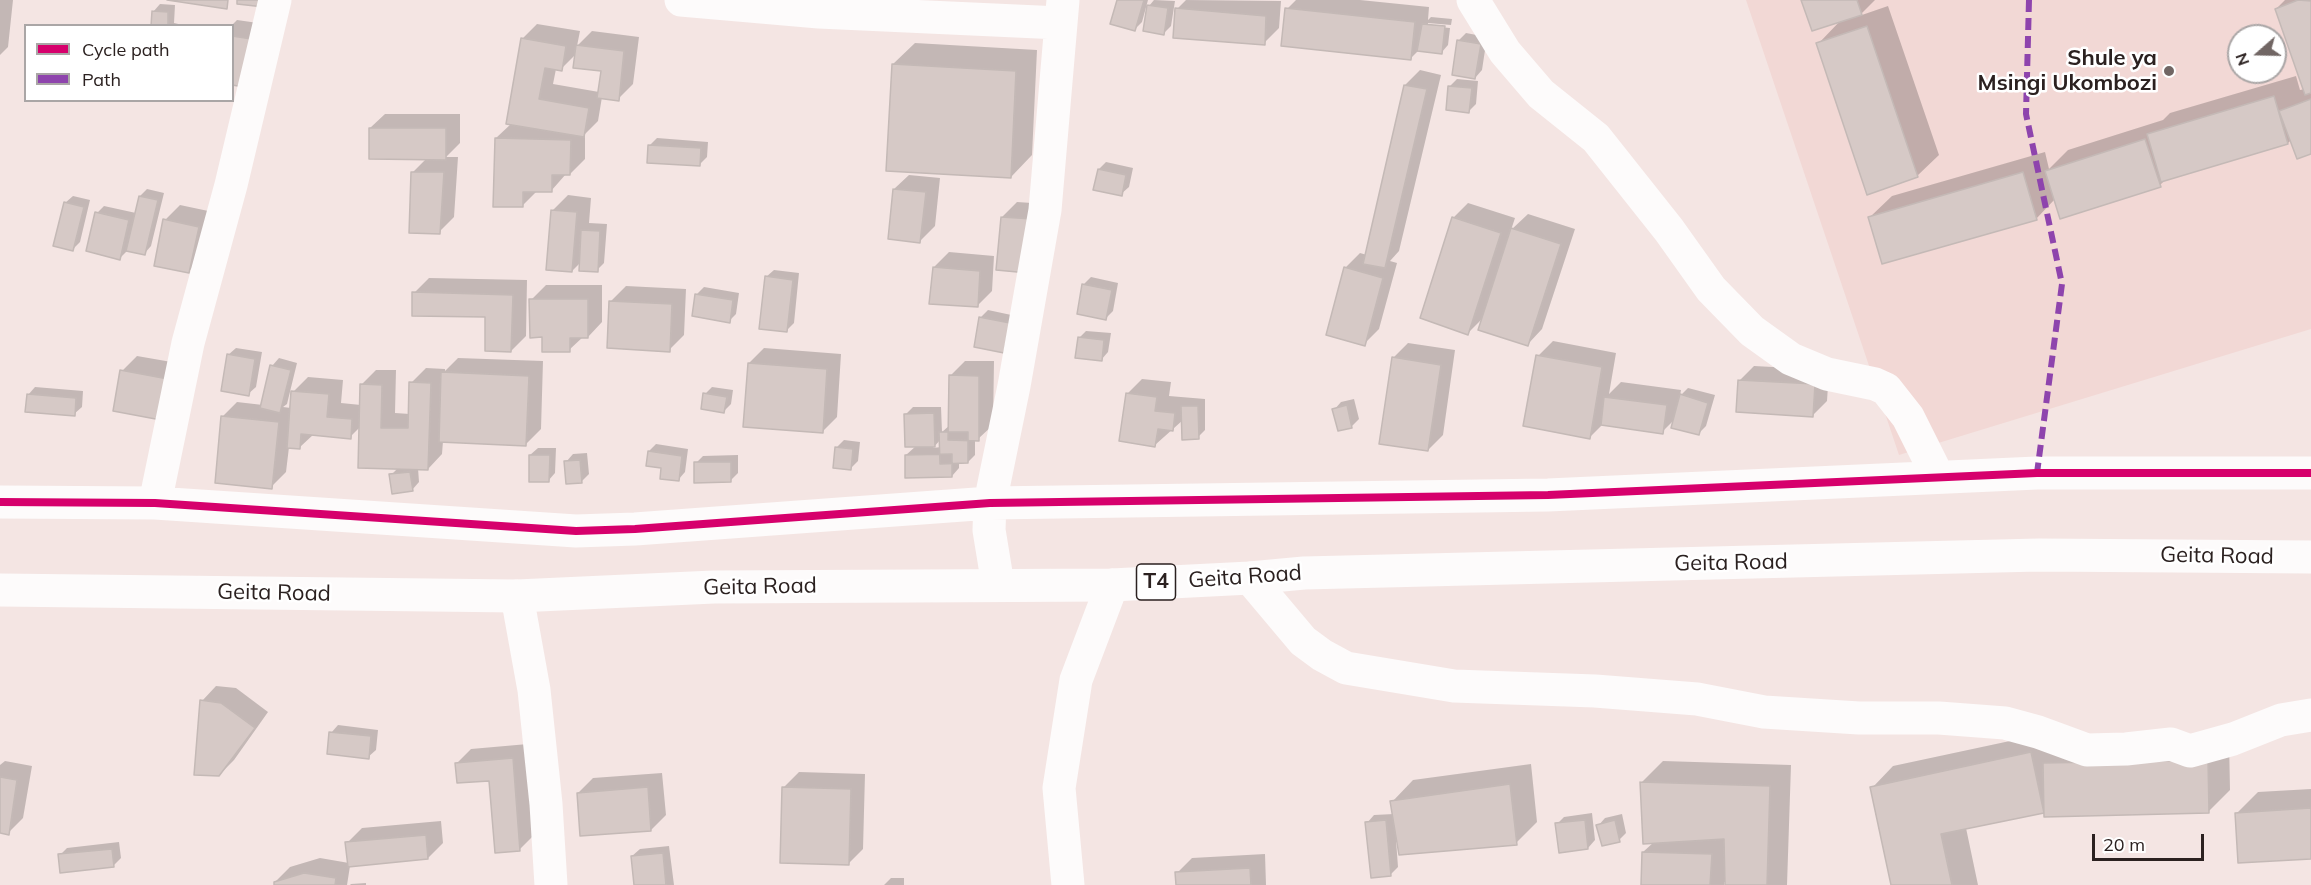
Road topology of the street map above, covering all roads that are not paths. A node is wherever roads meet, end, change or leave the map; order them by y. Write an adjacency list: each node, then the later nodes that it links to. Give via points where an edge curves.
1 (276, 0): 8 (main road, via 188,343)
2 (681, 0): 4 (main road, via 819,12)
3 (1473, 0): 6 (main road, via 1512,61 1541,94 1596,138 1711,289 1752,331 1791,359 1827,374 1886,390 1908,417)
4 (1061, 11): 9 (main road, via 1045,210)
5 (2311, 473): 6 (main road)
6 (1938, 477): 9 (main road, via 1548,495)
7 (0, 502): 8 (main road)
8 (155, 503): 9 (main road, via 576,531)
9 (990, 503): 12 (main road, via 989,530)
10 (2311, 557): 11 (main road, Geita Road / T4, via 2038,555 1304,573)
11 (1250, 578): 13 (main road, Geita Road / T4); 16 (main road, via 1303,641 1346,668 1454,686 1686,698 1764,712 2004,723 2087,750 2171,744 2190,751 2281,720)
12 (998, 585): 13 (main road, Geita Road / T4); 15 (main road, Geita Road / T4, via 714,587)
13 (1112, 585): 18 (main road, via 1076,680 1059,788)
14 (0, 590): 15 (main road, Geita Road / T4)
15 (517, 596): 17 (main road, via 534,690)
16 (2311, 715)
17 (551, 885)
18 (1068, 885)

